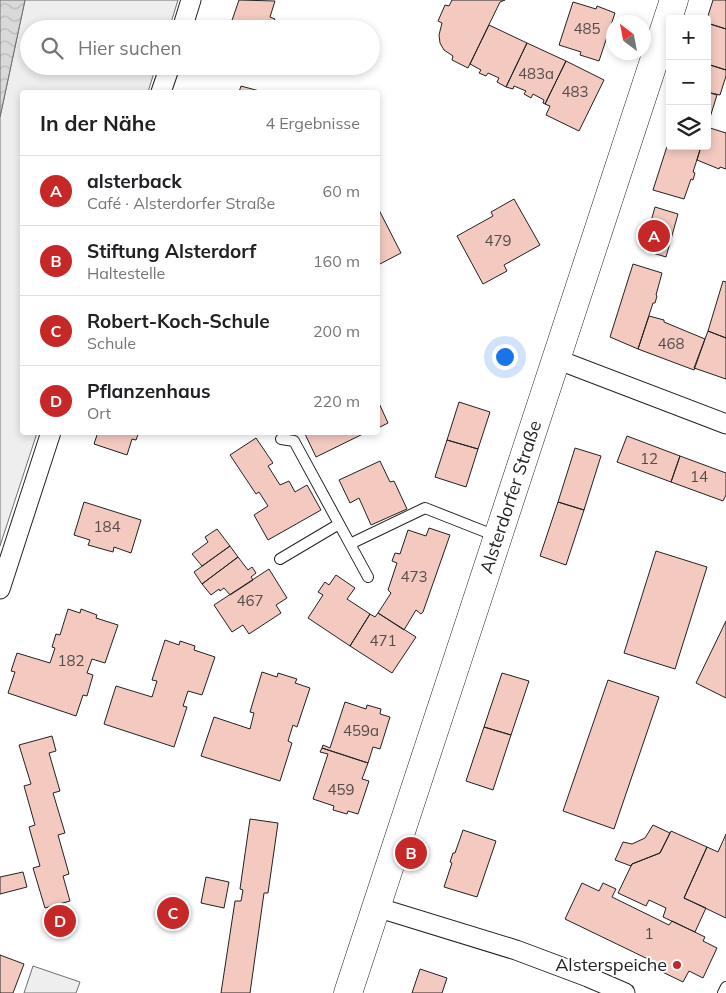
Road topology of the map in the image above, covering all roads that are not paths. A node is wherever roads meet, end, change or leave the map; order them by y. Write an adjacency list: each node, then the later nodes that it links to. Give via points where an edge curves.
1 (191, 0): 3 (street)
2 (674, 0): 4 (street, Alsterdorfer Straße)
3 (185, 20)
4 (665, 43): 7 (street, Alsterdorfer Straße)
5 (167, 75): 6 (street)
6 (162, 90)
7 (556, 359): 8 (street); 12 (street, Alsterdorfer Straße)
8 (726, 424)
9 (49, 435): 16 (street)
10 (281, 439): 11 (lane, via 294,441)
11 (339, 524): 13 (lane); 14 (lane)
12 (497, 537): 13 (lane, via 426,508); 17 (street, Alsterdorfer Straße)
13 (350, 544): 15 (lane)
14 (280, 558)
15 (368, 577)
16 (0, 589)
17 (376, 907): 19 (street, Alsterdorfer Straße); 20 (street, via 523,953)
18 (726, 987): 21 (lane)
19 (348, 993)
20 (625, 993)
21 (723, 993)

